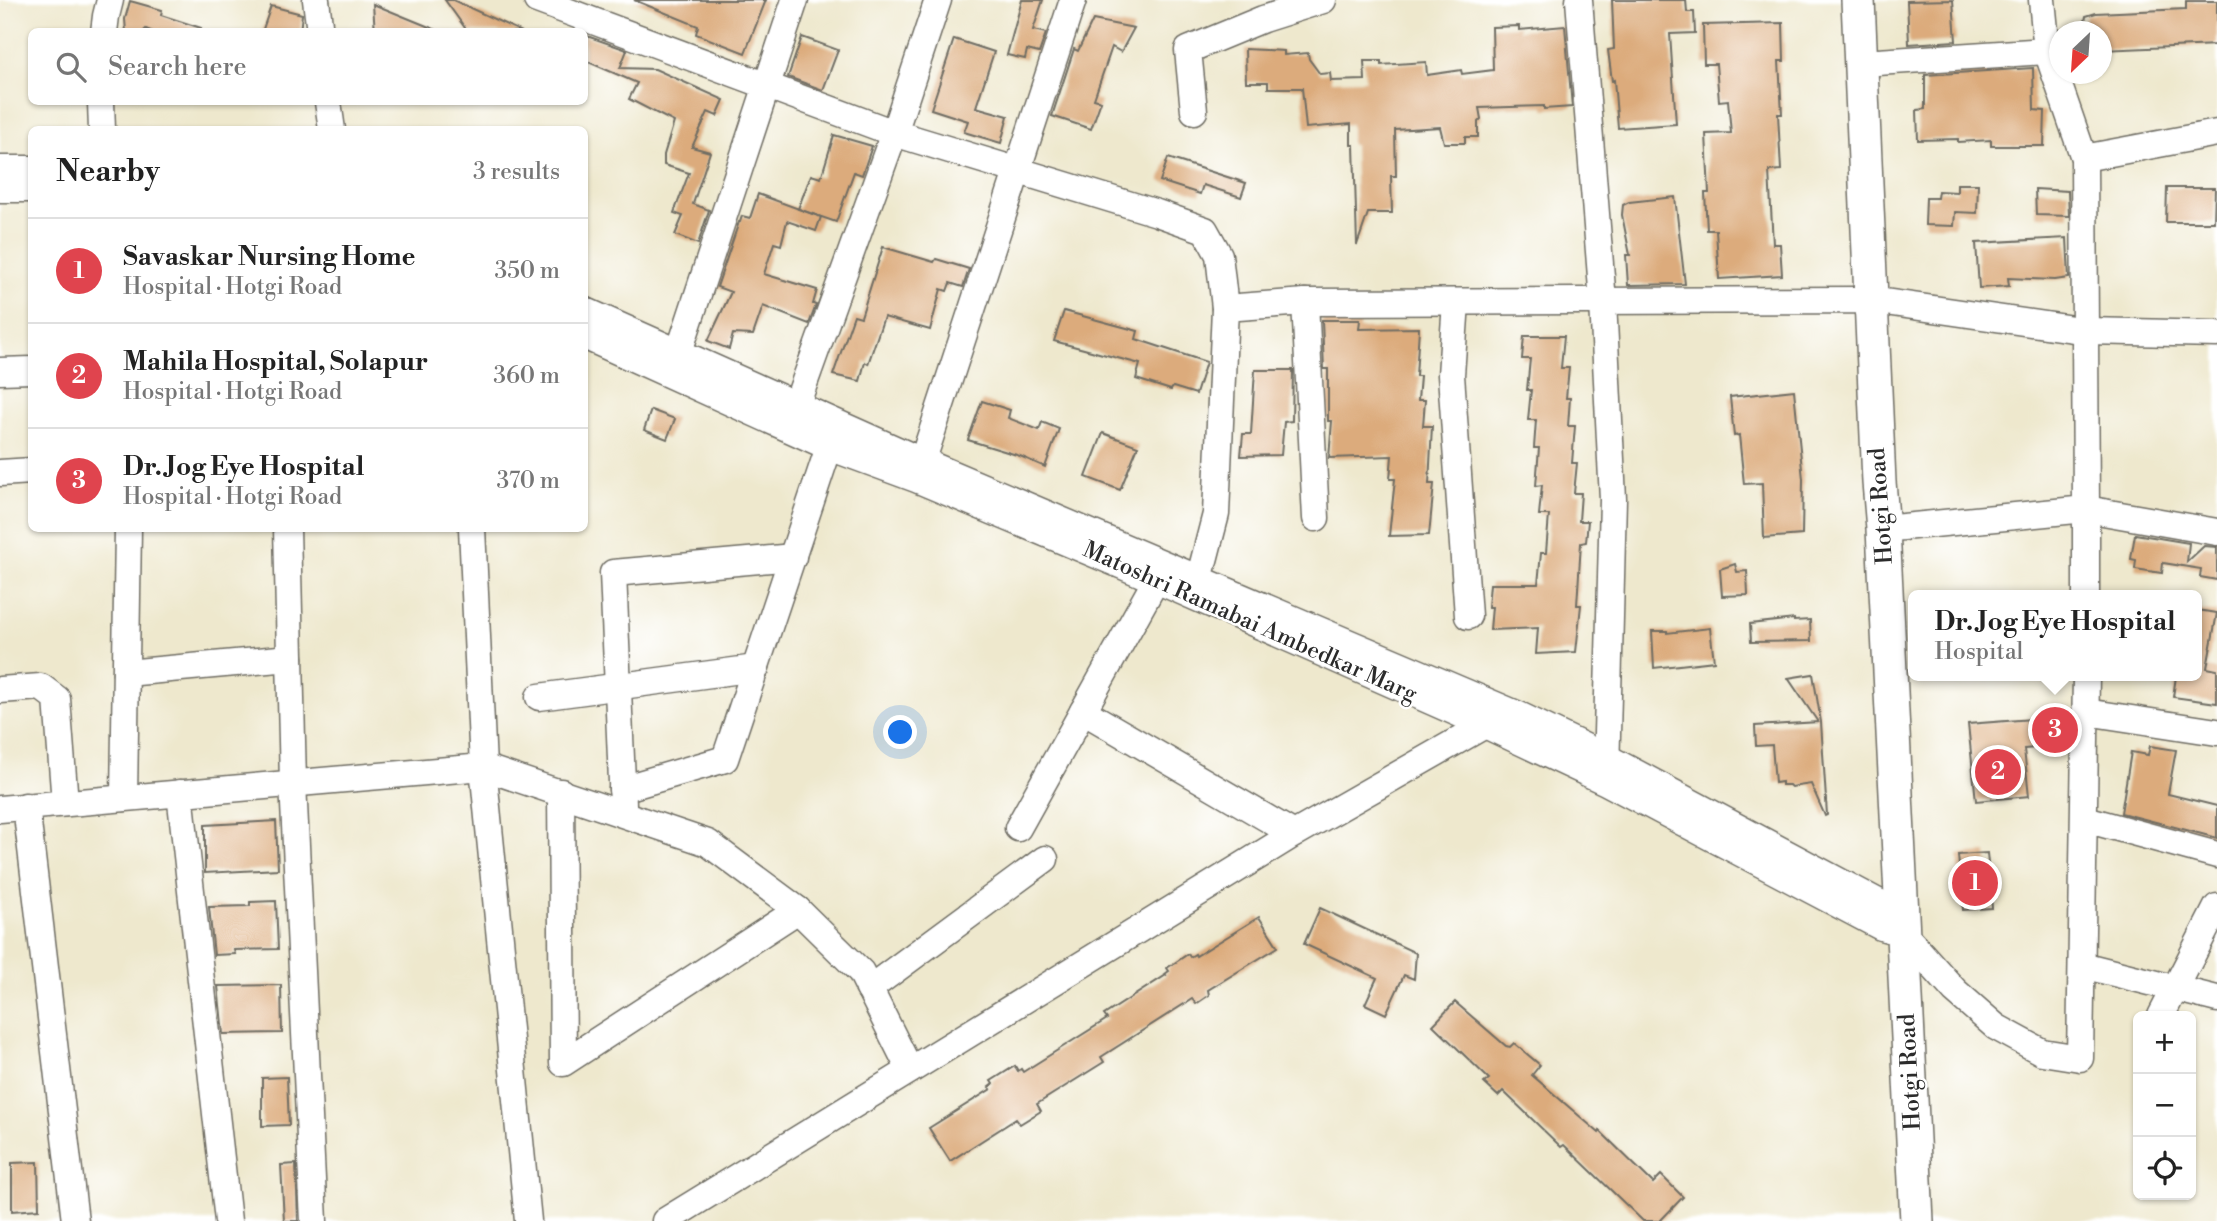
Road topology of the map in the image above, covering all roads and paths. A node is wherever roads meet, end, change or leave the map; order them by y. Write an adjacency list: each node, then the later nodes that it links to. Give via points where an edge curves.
1 (110, 0): 12 (street)
2 (316, 0): 13 (street)
3 (537, 0): 16 (street)
4 (795, 0): 16 (street)
5 (938, 0): 22 (street)
6 (1073, 0): 27 (street)
7 (1323, 0): 19 (street, via 1188,50)
8 (1579, 0): 33 (street)
9 (1839, 0): 30 (main road, Hotgi Road)
10 (1858, 0): 15 (main road, Hotgi Road)
11 (2042, 0): 14 (street)
12 (104, 28)
13 (320, 28)
14 (2046, 51): 15 (street); 24 (street)
15 (1861, 63): 30 (main road, Hotgi Road)
16 (767, 86): 22 (street); 39 (street)
17 (102, 105): 20 (street)
18 (328, 105): 21 (street)
19 (1195, 111)
20 (102, 126)
21 (331, 126)
22 (894, 133): 27 (street); 42 (street)
23 (2217, 133): 24 (street)
24 (2084, 158): 36 (street)
25 (0, 169): 26 (street)
26 (28, 169)
27 (1016, 170): 34 (street, via 1205,230 1219,255); 44 (street)
28 (28, 188): 29 (street)
29 (0, 189)
30 (1860, 301): 33 (street); 36 (street); 49 (main road, Hotgi Road); 87 (main road, Hotgi Road, via 1869,642)
31 (1305, 302): 32 (street); 34 (street); 48 (street)
32 (1456, 302): 33 (street); 58 (street, via 1451,375)
33 (1603, 302): 71 (street, via 1613,499)
34 (1225, 308): 56 (street, via 1216,514)
35 (588, 312): 39 (street)
36 (2087, 331): 37 (street); 47 (street)
37 (2217, 334)
38 (588, 337): 39 (street, Matoshri Ramabai Ambedkar Marg)
39 (675, 364): 42 (street, Matoshri Ramabai Ambedkar Marg)
40 (28, 370): 41 (street)
41 (0, 371)
42 (792, 417): 43 (street, Matoshri Ramabai Ambedkar Marg); 44 (street)
43 (829, 447): 44 (street, Matoshri Ramabai Ambedkar Marg); 54 (street)
44 (919, 470): 55 (street, Matoshri Ramabai Ambedkar Marg); 56 (street)
45 (28, 471): 46 (street)
46 (0, 473)
47 (2087, 509): 49 (street); 53 (street); 57 (street)
48 (1316, 518)
49 (1883, 528): 87 (main road, Hotgi Road)
50 (128, 532): 61 (street)
51 (287, 532): 59 (street)
52 (472, 532): 70 (street)
53 (2217, 532)
54 (793, 557): 60 (street); 63 (street, via 613,573)
55 (1156, 580): 56 (street, Matoshri Ramabai Ambedkar Marg); 66 (street)
56 (1197, 587): 68 (street, Matoshri Ramabai Ambedkar Marg); 71 (street, via 1519,715)
57 (2086, 590)
58 (1468, 616)
59 (290, 658): 61 (street); 72 (street)
60 (756, 668): 63 (street); 76 (street, via 725,759)
61 (125, 673): 75 (street)
62 (2086, 681): 67 (street)
63 (618, 687): 65 (street); 76 (street)
64 (0, 690): 77 (street, via 41,687 57,698)
65 (539, 697)
66 (1083, 711): 81 (street); 82 (street)
67 (2086, 712): 69 (street); 80 (street)
68 (1485, 725): 71 (street, Matoshri Ramabai Ambedkar Marg); 82 (street)
69 (2217, 732)
70 (483, 767): 72 (street); 73 (street); 97 (street)
71 (1606, 770): 87 (street, Matoshri Ramabai Ambedkar Marg)
72 (293, 783): 74 (street); 96 (street)
73 (561, 792): 76 (street); 86 (street, via 563,1063)
74 (180, 793): 75 (street); 95 (street)
75 (124, 798): 77 (street)
76 (623, 801): 86 (street, via 708,843)
77 (65, 803): 78 (street)
78 (26, 806): 79 (street); 94 (street)
79 (0, 808)
80 (2085, 819): 83 (street); 88 (street)
81 (1018, 828)
82 (1294, 834): 93 (street)
83 (2217, 855)
84 (1045, 859): 89 (street)
85 (2217, 907): 90 (street)
86 (798, 910): 89 (street, via 861,972)
87 (1892, 918): 88 (street, via 1955,991 1996,1027 2042,1052 2080,1058); 99 (main road, Hotgi Road); 100 (main road, Hotgi Road)
88 (2082, 965): 90 (street)
89 (870, 989): 93 (street)
90 (2175, 989): 91 (street); 92 (street)
91 (2217, 999)
92 (2164, 1011)
93 (910, 1070): 98 (street)
94 (75, 1221)
95 (228, 1221)
96 (314, 1221)
97 (528, 1221)
98 (665, 1221)
99 (1896, 1221)
100 (1917, 1221)

